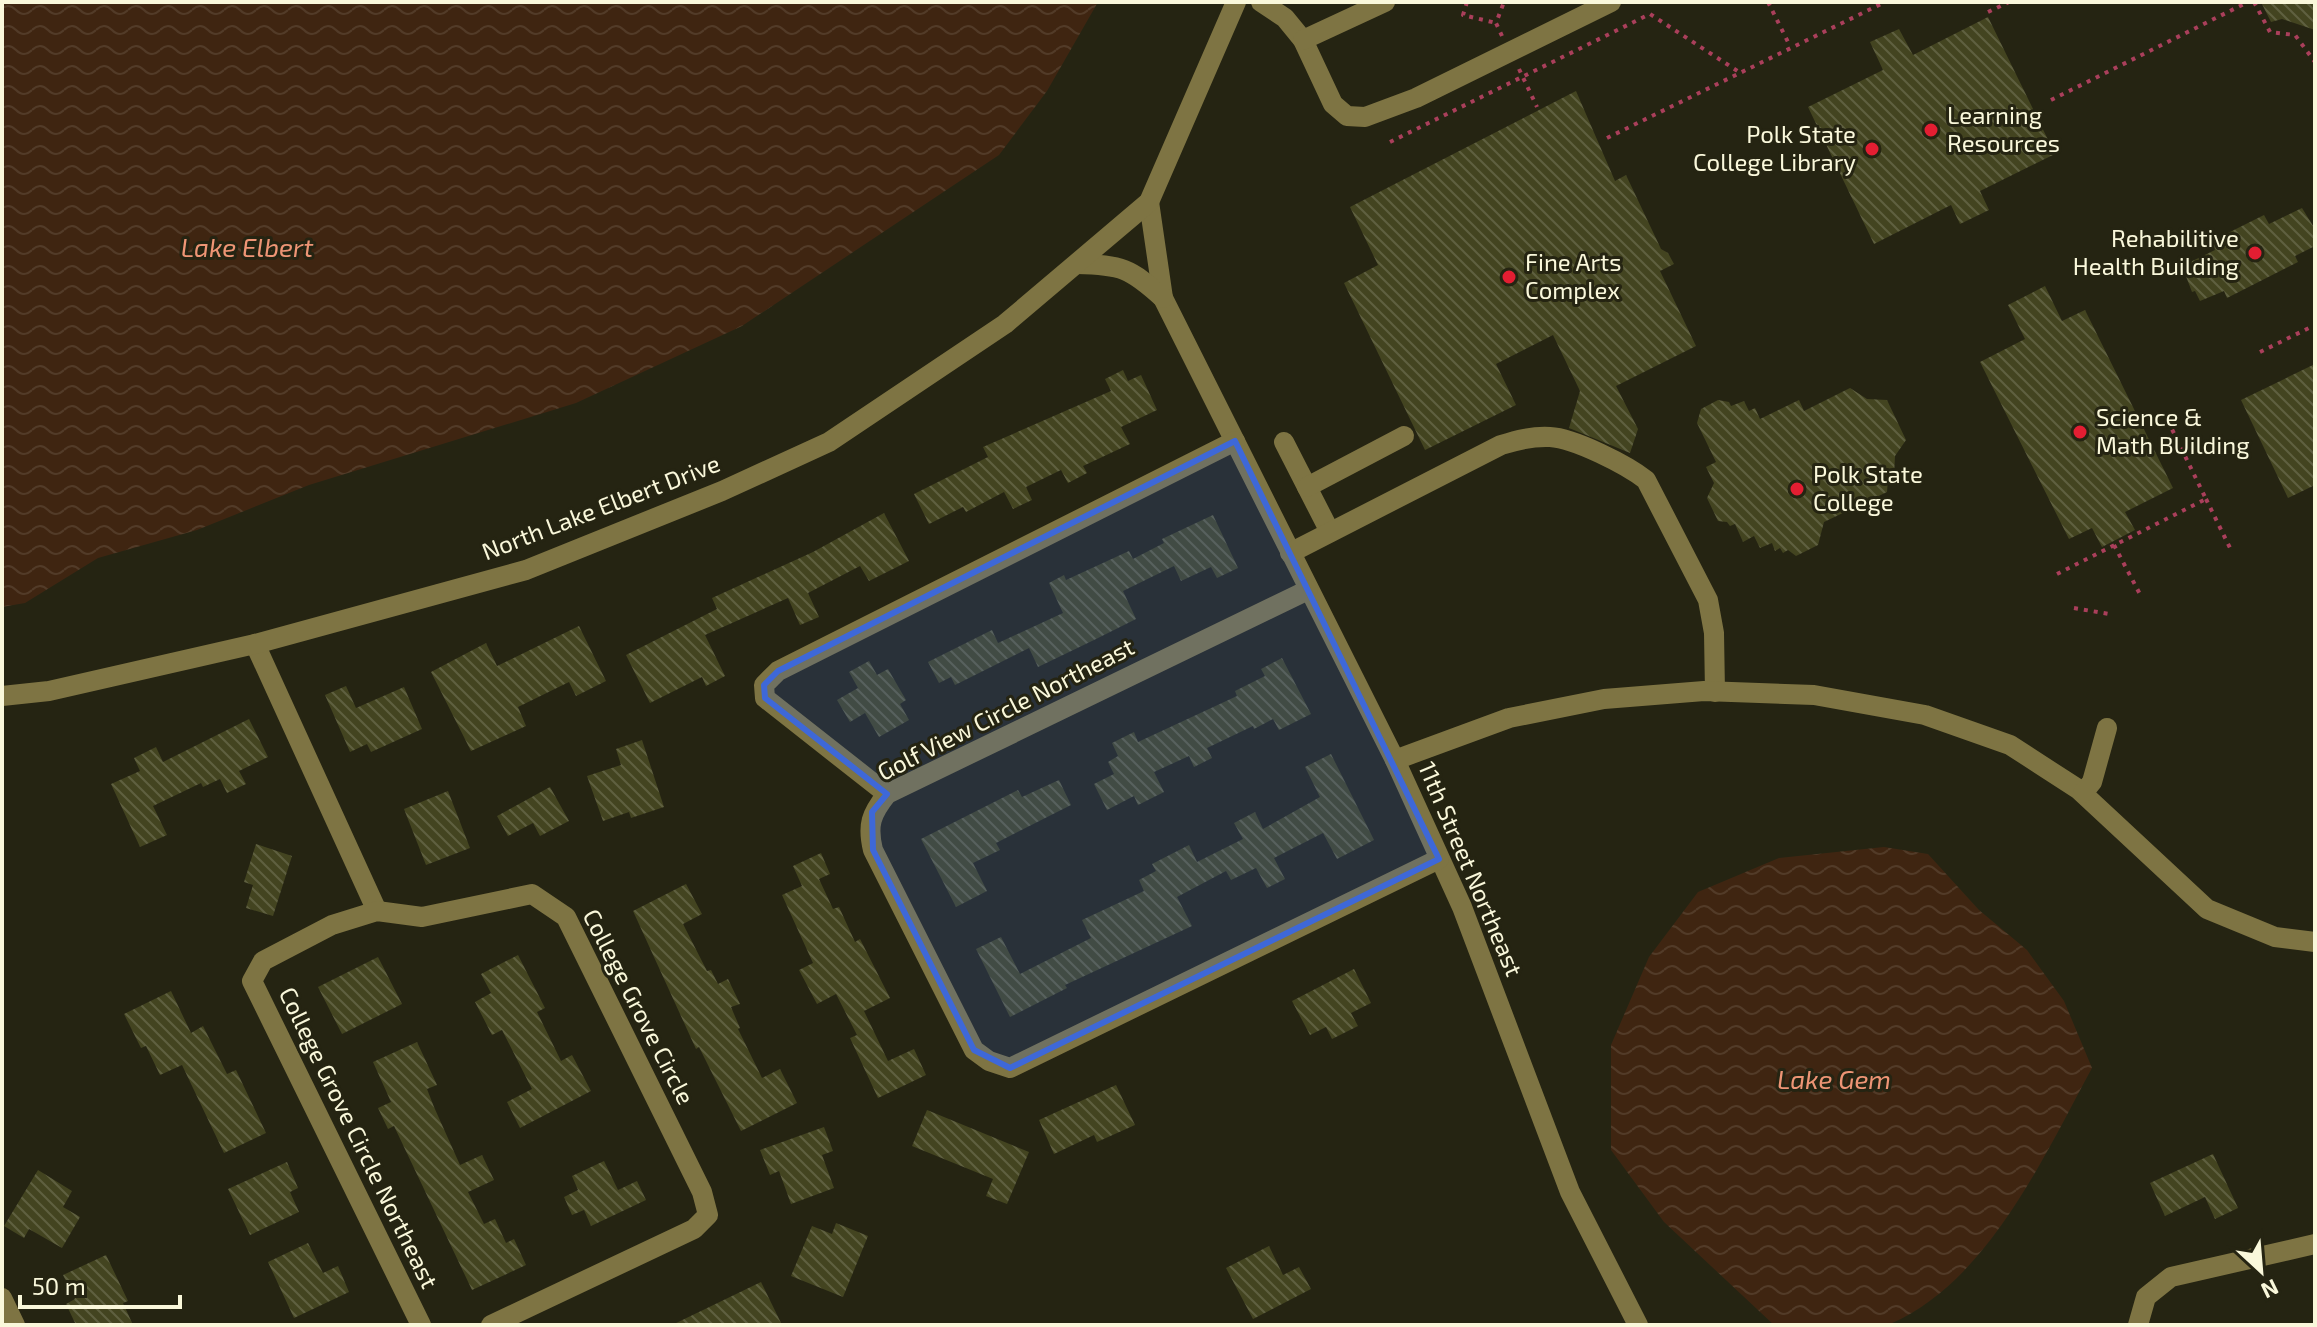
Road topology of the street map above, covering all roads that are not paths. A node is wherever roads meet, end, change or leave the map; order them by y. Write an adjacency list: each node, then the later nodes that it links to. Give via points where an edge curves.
1 (1236, 2): 6 (street)
2 (1261, 2): 5 (street, via 1285,18)
3 (1385, 2): 5 (street)
4 (1611, 2): 5 (street, via 1416,98 1365,117 1347,116 1333,104)
5 (1303, 40)
6 (1149, 202): 7 (street, North Lake Elbert Drive); 8 (street, 11th Street Northeast)
7 (1077, 264): 8 (street, via 1117,265 1137,273); 16 (street, North Lake Elbert Drive, via 1036,301 829,442 526,570)
8 (1163, 298): 10 (street, 11th Street Northeast)
9 (1404, 436): 12 (street)
10 (1235, 441): 14 (street, 11th Street Northeast); 22 (street, via 778,671 764,685 765,698)
11 (1284, 442): 12 (street)
12 (1307, 487): 13 (street)
13 (1330, 532): 14 (street); 17 (street, via 1501,445 1527,437 1554,437 1631,468 1646,480 1708,600)
14 (1290, 553): 15 (street, 11th Street Northeast)
15 (1308, 590): 20 (street, 11th Street Northeast); 22 (street, Golf View Circle Northeast)
16 (255, 644): 18 (street, North Lake Elbert Drive, via 49,691); 24 (street)
17 (1715, 692): 20 (street, via 1604,699 1509,718); 21 (street, via 1814,695 1925,715 2010,745)
18 (2, 696)
19 (2107, 728): 21 (street, via 2092,782)
20 (1395, 760): 23 (street, 11th Street Northeast)
21 (2083, 793): 25 (street, via 2207,909 2275,937)
22 (887, 794): 23 (street, Golf View Circle Northeast, via 872,812 868,831 873,850 974,1050 1010,1068)
23 (1439, 859): 32 (street, 11th Street Northeast, via 1570,1192)
24 (377, 911): 30 (street, College Grove Circle Northeast, via 332,925 263,961 252,981); 31 (street, College Grove Circle, via 422,917 532,894 566,917 702,1192 708,1215 694,1229)
25 (2315, 942)
26 (2315, 1244): 28 (street, via 2171,1277 2157,1285)
27 (2, 1298): 29 (street)
28 (2140, 1315)
29 (15, 1325)
30 (421, 1325)
31 (491, 1325)
32 (1638, 1325)

